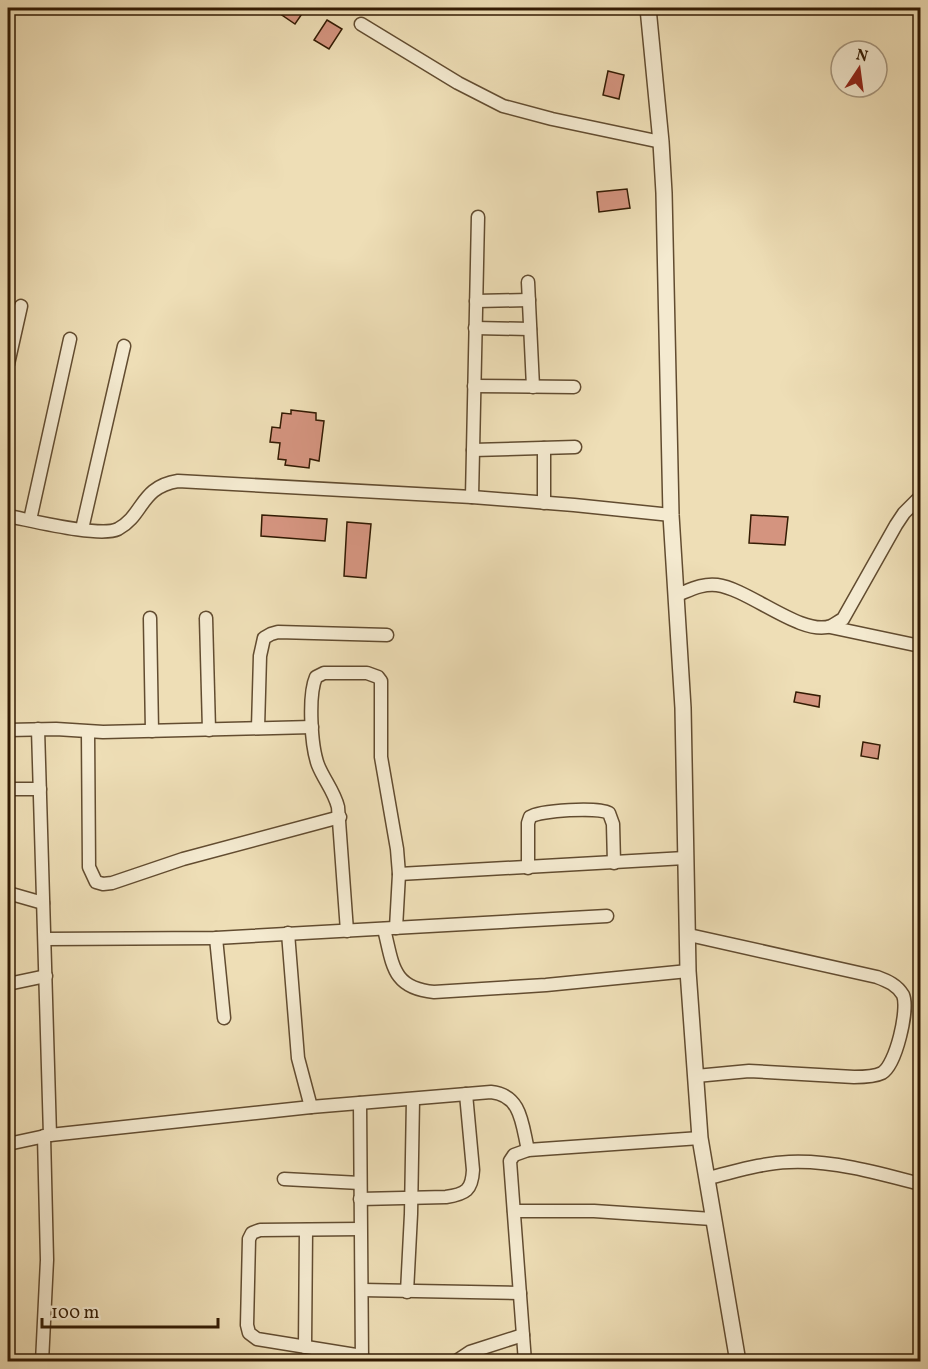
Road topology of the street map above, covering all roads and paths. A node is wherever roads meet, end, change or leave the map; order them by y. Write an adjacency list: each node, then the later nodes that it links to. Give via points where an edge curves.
1 (648, 8): 3 (street)
2 (361, 24): 3 (street, via 503,106)
3 (661, 142): 23 (street)
4 (478, 217): 7 (street)
5 (528, 282): 6 (street)
6 (529, 300): 7 (street); 10 (street)
7 (476, 301): 9 (street)
8 (21, 306): 13 (street)
9 (475, 328): 10 (street); 14 (street)
10 (530, 328): 15 (street)
11 (70, 339): 25 (street)
12 (124, 346): 26 (street)
13 (8, 364)
14 (474, 386): 15 (street); 19 (street)
15 (533, 387): 16 (street)
16 (574, 387)
17 (575, 447): 18 (street)
18 (543, 448): 19 (street); 22 (street)
19 (472, 450): 20 (street)
20 (472, 497): 22 (street); 26 (street, via 178,481 156,488 116,530)
21 (921, 497): 30 (street, via 896,525 843,618)
22 (544, 503): 23 (street)
23 (671, 515): 27 (street)
24 (8, 516): 25 (street)
25 (30, 520): 26 (street)
26 (82, 529)
27 (676, 595): 30 (street, via 719,585 800,623); 43 (street, via 683,708)
28 (150, 618): 38 (street)
29 (206, 618): 36 (street)
30 (830, 627): 32 (street)
31 (387, 635): 34 (street, via 278,632 264,638)
32 (921, 646)
33 (312, 727): 34 (street); 42 (street, via 316,758 335,796); 46 (street, via 316,677 324,673 378,677 382,687 382,769)
34 (258, 728): 36 (street)
35 (38, 729): 37 (street); 39 (street); 41 (street)
36 (209, 729): 38 (street)
37 (8, 730)
38 (152, 731): 39 (street)
39 (88, 732): 42 (street, via 89,867 96,882 112,883)
40 (8, 789): 41 (street)
41 (40, 789): 48 (street)
42 (340, 817): 51 (street)
43 (685, 858): 44 (street); 53 (street)
44 (614, 862): 45 (street); 45 (street, via 609,813 540,813 530,817 528,823)
45 (528, 868): 46 (street)
46 (399, 874): 50 (street)
47 (8, 893): 48 (street)
48 (44, 903): 55 (street)
49 (608, 916): 50 (street)
50 (390, 929): 51 (street); 56 (street, via 397,975 420,991 546,985)
51 (347, 931): 52 (street)
52 (288, 933): 54 (street); 64 (street, via 298,1058)
53 (689, 935): 56 (street); 60 (street, via 877,976 899,989 905,1009 891,1064 883,1073 854,1077 749,1071)
54 (216, 938): 55 (street); 59 (street)
55 (45, 939): 57 (street)
56 (688, 971): 60 (street)
57 (46, 976): 58 (street); 65 (street)
58 (8, 984)
59 (224, 1018)
60 (696, 1076): 66 (street)
61 (466, 1094): 62 (street); 68 (street, via 501,1093 510,1098 516,1106); 73 (street, via 472,1170 468,1190 447,1197)
62 (412, 1099): 63 (street); 73 (street)
63 (360, 1103): 64 (street); 71 (street)
64 (311, 1107): 65 (street)
65 (47, 1136): 67 (street); 85 (street)
66 (700, 1138): 68 (street); 69 (street)
67 (8, 1144)
68 (528, 1150): 75 (street, via 514,1155 510,1161)
69 (708, 1178): 72 (street, via 789,1162 860,1169); 76 (street)
70 (284, 1179): 71 (street)
71 (360, 1183): 74 (street)
72 (921, 1184)
73 (412, 1198): 74 (street); 80 (street)
74 (360, 1199): 77 (street)
75 (514, 1211): 76 (street, via 594,1211); 81 (street)
76 (712, 1219): 88 (street)
77 (360, 1229): 78 (street); 79 (street)
78 (306, 1230): 83 (street); 83 (street, via 252,1233 247,1325 249,1333 257,1339)
79 (362, 1290): 80 (street); 84 (street)
80 (407, 1292): 81 (street)
81 (520, 1293): 82 (street)
82 (523, 1335): 86 (street, via 470,1352); 87 (street)
83 (305, 1347): 84 (street)
84 (362, 1359)
85 (42, 1362)
86 (455, 1362)
87 (525, 1362)
88 (738, 1362)

